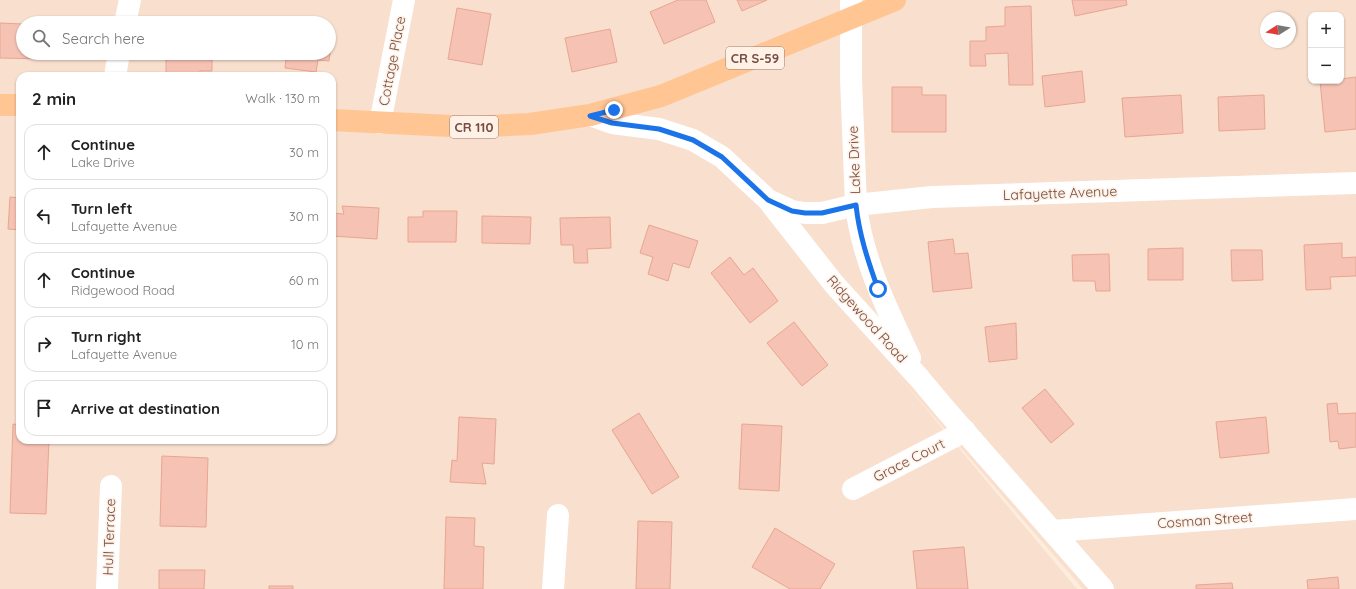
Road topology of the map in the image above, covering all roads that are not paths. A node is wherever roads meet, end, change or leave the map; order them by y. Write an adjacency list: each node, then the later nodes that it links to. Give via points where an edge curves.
1 (130, 0): 5 (street)
2 (404, 0): 13 (street, Cottage Place)
3 (895, 0): 4 (main road, CR S-59)
4 (851, 9): 10 (main road, CR S-59, via 661,96); 16 (street, Lake Drive, via 850,79)
5 (127, 16)
6 (118, 60): 7 (street)
7 (116, 72)
8 (0, 105): 9 (main road)
9 (16, 106)
10 (614, 110): 11 (main road, CR 110)
11 (590, 116): 13 (main road, CR 110, via 530,124 470,127); 15 (street, Ridgewood Road / CR 110, via 612,123 659,129 693,140 722,157)
12 (336, 120): 13 (main road, CR 110)
13 (380, 123)
14 (1356, 182): 16 (street, Lafayette Avenue, via 932,197)
15 (768, 200): 16 (street, Lafayette Avenue, via 792,211 805,213 822,213); 17 (street, Ridgewood Road / CR 110, via 834,284)
16 (856, 205): 17 (street, Lake Drive, via 863,242 878,289)
17 (920, 379): 18 (street, Ridgewood Road / CR 110)
18 (964, 431): 20 (street, Grace Court); 23 (street, Ridgewood Road / CR 110)
19 (111, 486): 24 (street, Hull Terrace)
20 (853, 489)
21 (1356, 509): 23 (street, Cosman Street)
22 (558, 514): 25 (street)
23 (1053, 531): 26 (street, Ridgewood Road / CR 110)
24 (107, 589)
25 (553, 589)
26 (1103, 589)

